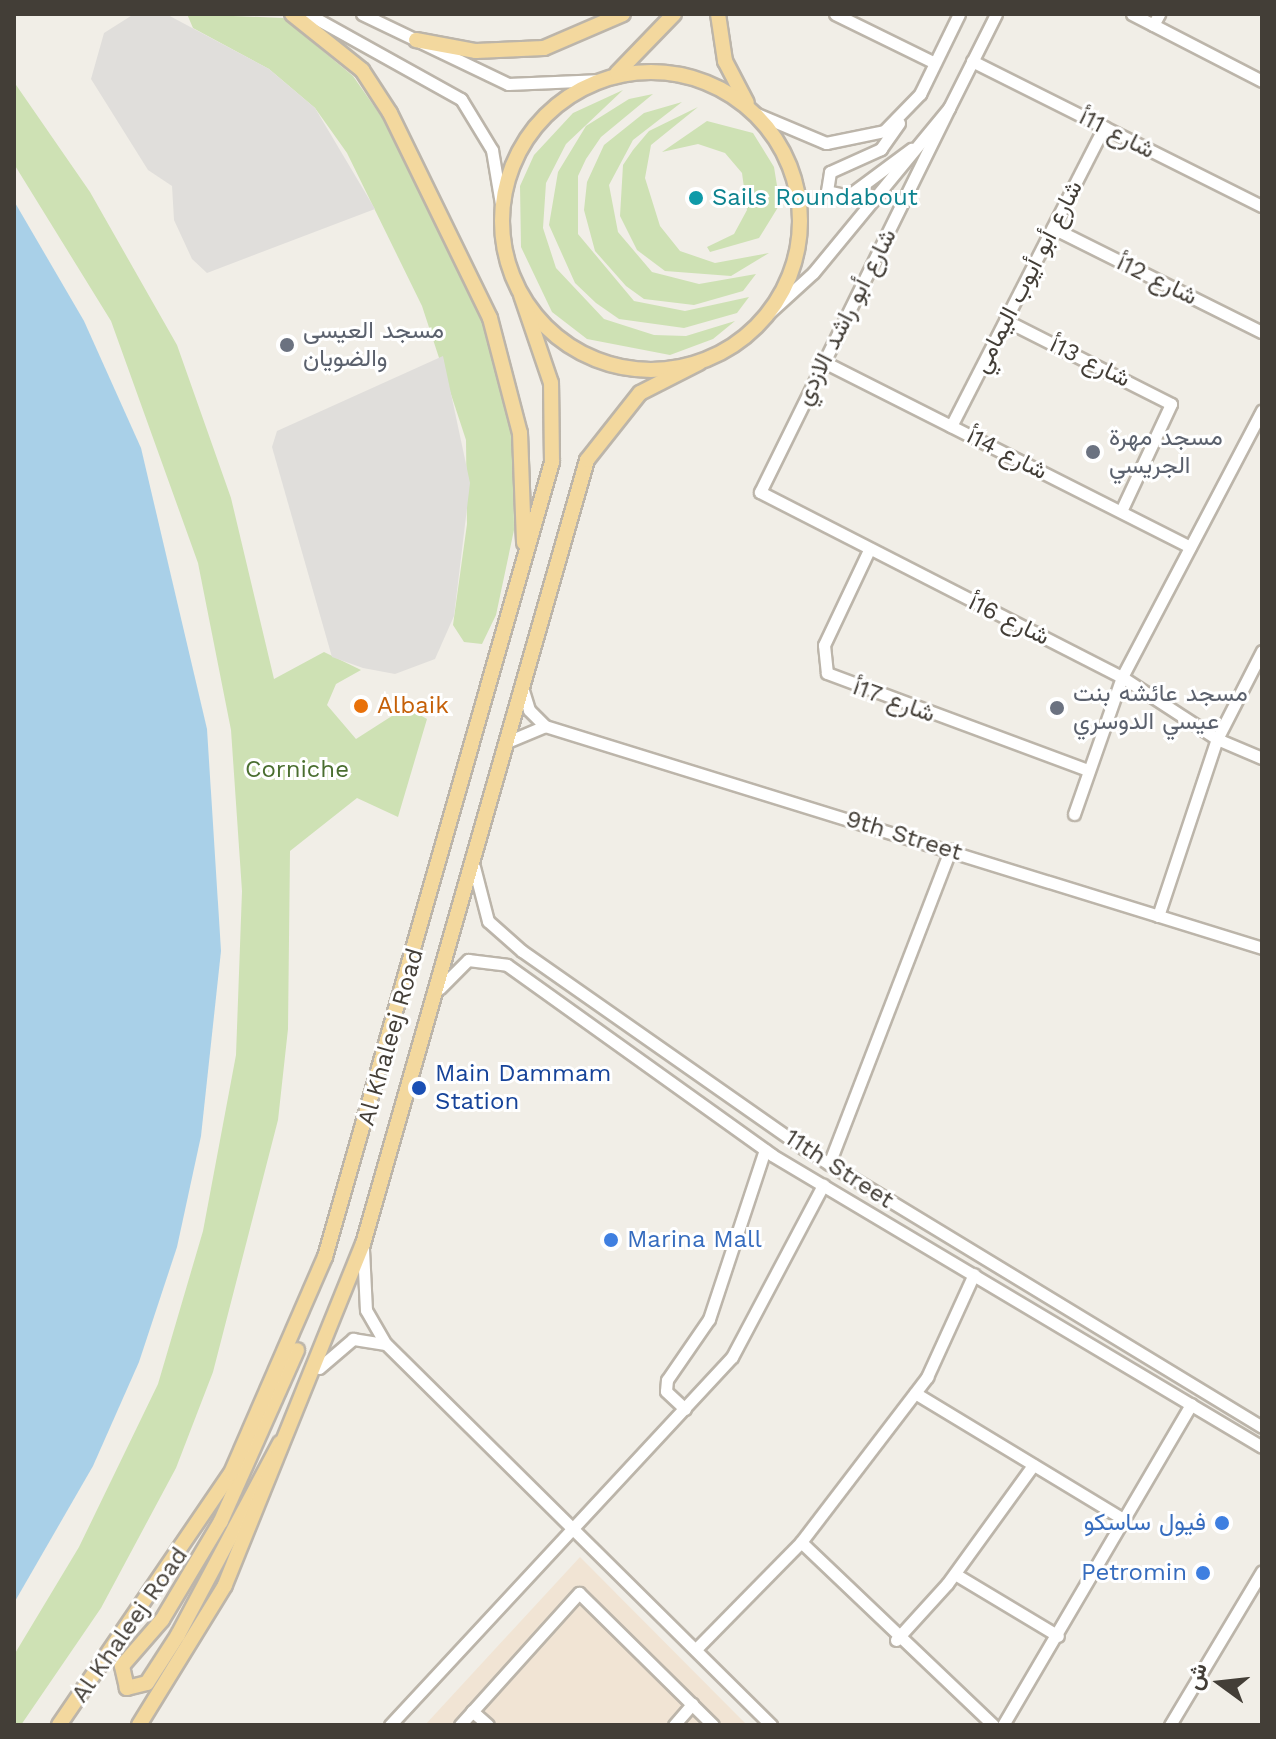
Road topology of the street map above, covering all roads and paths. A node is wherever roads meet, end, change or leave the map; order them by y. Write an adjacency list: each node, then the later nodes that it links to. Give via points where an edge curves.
1 (292, 14): 37 (main road, via 362,70 390,113 490,318 520,433)
2 (308, 14): 22 (street, via 461,99 492,150)
3 (362, 14): 12 (street)
4 (623, 14): 12 (main road, via 544,48 476,51)
5 (674, 14): 15 (main road)
6 (718, 14): 18 (main road, via 725,61)
7 (835, 14): 14 (street)
8 (959, 14): 14 (street)
9 (996, 14): 13 (street)
10 (1132, 14): 11 (street)
11 (1156, 20): 16 (street)
12 (416, 40): 15 (street, via 508,84)
13 (972, 61): 17 (street); 20 (street, شارع 11أ)
14 (935, 63): 19 (street)
15 (608, 78): 18 (main road, via 654,71 691,77); 22 (main road, via 535,125 513,161)
16 (1262, 81)
17 (949, 108): 21 (street); 29 (street, شارع أبو راشد الازدي)
18 (753, 110): 19 (street, via 826,143 870,137); 26 (main road, via 799,193 798,249)
19 (901, 119): 21 (street, via 881,149 830,172 827,191 848,196)
20 (1104, 127): 23 (street, شارع 11أ); 24 (street, شارع أبو أيوب اليمامي)
21 (916, 146): 26 (street, via 813,273)
22 (501, 204): 25 (main road, Al Khaleej Road, via 506,261)
23 (1262, 206)
24 (1053, 228): 27 (street, شارع أبو أيوب اليمامي); 28 (street, شارع 12أ)
25 (521, 295): 30 (main road, via 559,339 592,358 654,371); 37 (main road, Al Khaleej Road, via 546,357 555,422)
26 (769, 313): 30 (main road, Al Khaleej Road, via 738,342)
27 (1005, 320): 32 (street, شارع أبو أيوب اليمامي); 34 (street, شارع 13أ, via 1172,407)
28 (1262, 332)
29 (824, 362): 32 (street, شارع 14أ); 33 (street, شارع أبو راشد الازدي)
30 (699, 363): 40 (main road, Al Khaleej Road, via 640,393 595,442)
31 (1262, 410): 35 (street)
32 (951, 426): 34 (street, شارع 14أ)
33 (761, 483): 36 (street, شارع 16أ, via 762,495)
34 (1121, 511): 35 (street, شارع 14أ)
35 (1190, 547): 39 (street)
36 (868, 552): 39 (street, شارع 16أ); 45 (street, شارع 17أ, via 824,645 827,673)
37 (522, 574): 58 (main road, Al Khaleej Road)
38 (1262, 651): 42 (street)
39 (1122, 677): 42 (street, شارع 16أ); 45 (street)
40 (522, 687): 41 (street, via 529,710); 43 (main road, Al Khaleej Road)
41 (545, 726): 43 (street); 47 (street, 9th Street)
42 (1217, 739): 44 (street, شارع 16أ); 49 (street)
43 (507, 742): 48 (main road, Al Khaleej Road)
44 (1262, 758)
45 (1088, 770): 46 (street)
46 (1074, 814)
47 (950, 850): 49 (street, 9th Street); 55 (street)
48 (474, 858): 51 (main road, Al Khaleej Road); 52 (street, 11th Street, via 479,900 495,930)
49 (1158, 916): 50 (street, 9th Street)
50 (1262, 948)
51 (435, 995): 53 (street, 11th Street, via 457,966 491,959); 57 (main road, Al Khaleej Road)
52 (633, 1026): 53 (street); 55 (street, 11th Street)
53 (619, 1045): 54 (street, 11th Street)
54 (765, 1150): 56 (street, 11th Street); 65 (street, via 709,1319 667,1380 666,1391)
55 (829, 1164): 66 (street, 11th Street)
56 (823, 1185): 59 (street, 11th Street); 65 (street, via 758,1316)
57 (363, 1244): 60 (street, via 366,1310); 61 (main road, Al Khaleej Road)
58 (325, 1257): 64 (main road, via 260,1443 182,1589 122,1666 119,1676 127,1688 147,1683 178,1635); 79 (main road, Al Khaleej Road, via 231,1473)
59 (974, 1274): 62 (street); 63 (street, 11th Street)
60 (386, 1344): 61 (street, via 353,1339); 70 (street)
61 (319, 1368): 64 (main road, Al Khaleej Road)
62 (915, 1393): 68 (street); 71 (street)
63 (1191, 1404): 67 (street, 11th Street); 69 (street)
64 (301, 1408): 80 (main road, Al Khaleej Road, via 225,1585)
65 (685, 1409): 70 (street)
66 (1262, 1427)
67 (1262, 1447)
68 (1033, 1465): 69 (street); 73 (street)
69 (1125, 1520): 74 (street)
70 (574, 1528): 76 (street); 81 (street)
71 (801, 1542): 75 (street); 76 (street)
72 (1262, 1571): 89 (street)
73 (955, 1574): 74 (street); 75 (street)
74 (1058, 1636): 88 (street)
75 (896, 1640): 87 (street)
76 (696, 1649): 86 (street)
77 (692, 1704): 78 (street, via 579,1593); 84 (street); 85 (street)
78 (472, 1711): 82 (street); 83 (street)
79 (59, 1725)
80 (139, 1725)
81 (390, 1725)
82 (460, 1725)
83 (488, 1725)
84 (674, 1725)
85 (713, 1725)
86 (771, 1725)
87 (993, 1725)
88 (1003, 1725)
89 (1170, 1725)

